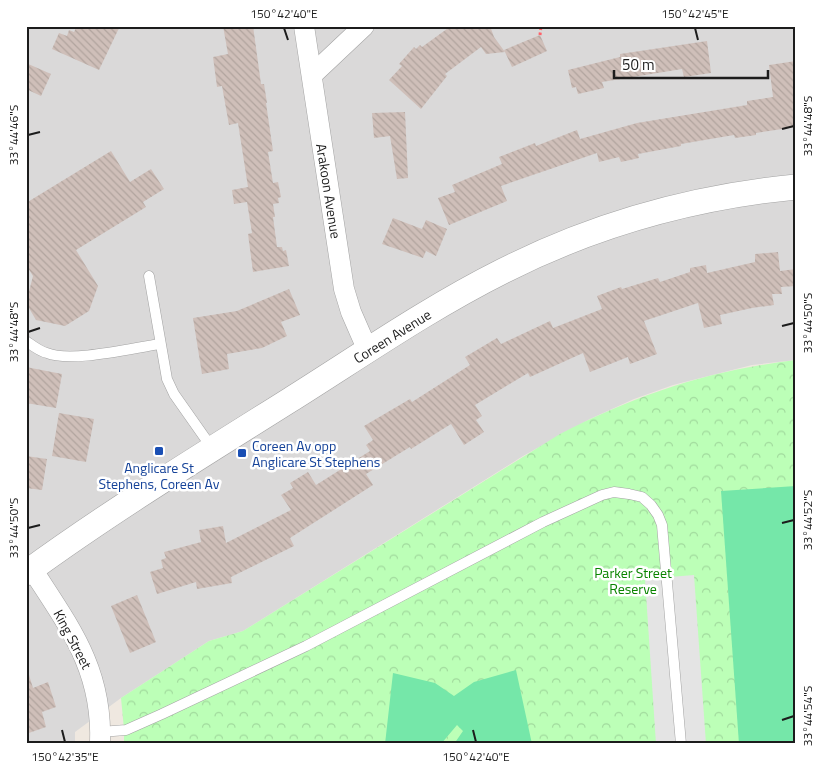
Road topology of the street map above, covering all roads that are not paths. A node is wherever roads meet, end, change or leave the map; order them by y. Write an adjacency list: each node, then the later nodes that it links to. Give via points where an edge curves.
1 (304, 26): 3 (street, Arakoon Avenue)
2 (364, 26): 3 (street)
3 (312, 75): 8 (street, Arakoon Avenue, via 344,289)
4 (796, 187): 8 (street, Coreen Avenue, via 685,205 574,239 483,281)
5 (149, 276): 7 (lane)
6 (26, 341): 7 (lane, via 47,354 63,357)
7 (160, 344): 9 (lane, via 167,380)
8 (368, 351): 9 (street, Coreen Avenue)
9 (212, 449): 10 (street, Coreen Avenue)
10 (29, 571): 11 (street, King Street, via 83,652 96,691)
11 (100, 738): 12 (lane, via 162,714 306,646 543,522 614,492 642,498 658,514 662,526)
12 (680, 744)

